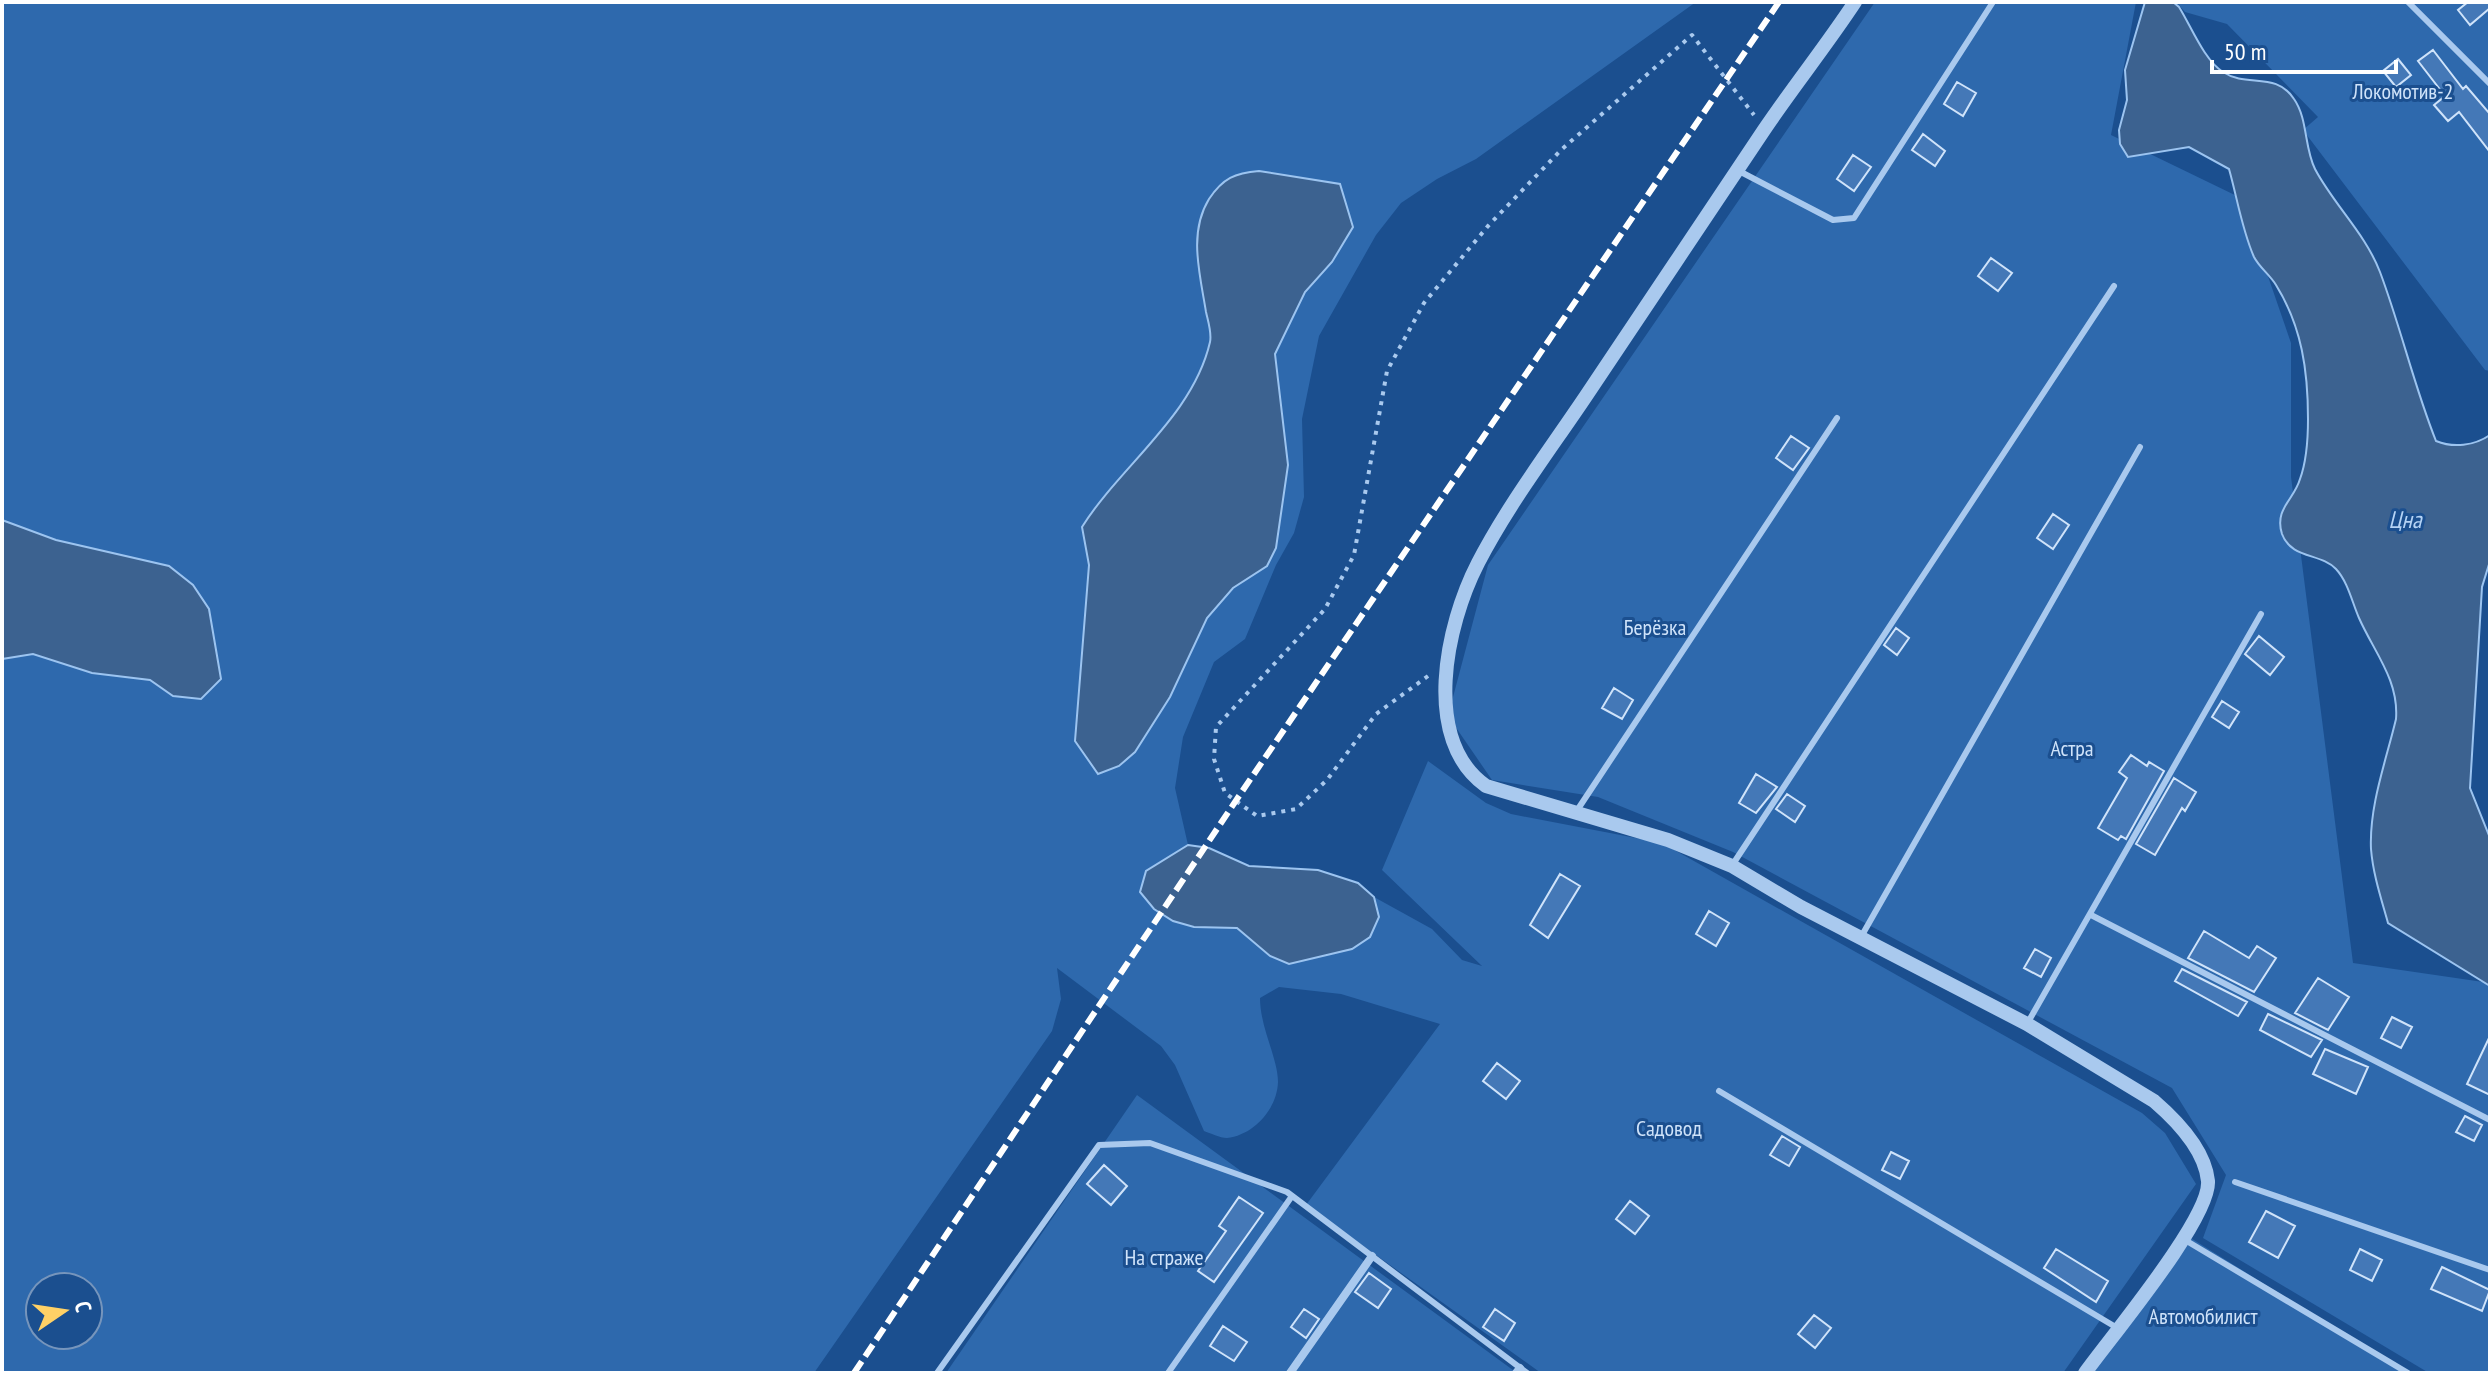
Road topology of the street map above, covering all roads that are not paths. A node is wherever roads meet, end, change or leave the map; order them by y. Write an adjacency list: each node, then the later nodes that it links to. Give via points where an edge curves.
1 (1855, 2): 5 (street)
2 (1993, 2): 5 (lane, via 1854,218 1833,220)
3 (2408, 2): 4 (lane)
4 (2490, 84)
5 (1739, 171): 10 (street, via 1477,565 1456,626 1446,720 1463,766 1486,786)
6 (2114, 286): 11 (lane)
7 (1837, 418): 10 (lane)
8 (2140, 447): 13 (lane)
9 (2261, 614): 12 (lane)
10 (1576, 812): 11 (street)
11 (1732, 866): 13 (street)
12 (2091, 915): 14 (lane); 16 (lane)
13 (1861, 937): 14 (street)
14 (2027, 1024): 19 (street, via 2154,1101 2185,1133 2208,1185 2201,1208)
15 (1719, 1091): 22 (lane)
16 (2490, 1120)
17 (2235, 1182): 21 (lane)
18 (1292, 1196): 20 (lane); 25 (lane, via 1150,1143 1099,1145); 26 (lane)
19 (2182, 1237): 22 (street); 28 (lane)
20 (1372, 1256): 23 (lane); 27 (street)
21 (2490, 1270)
22 (2119, 1329): 24 (street)
23 (1521, 1371)
24 (2091, 1371)
25 (937, 1373)
26 (1168, 1373)
27 (1290, 1373)
28 (2408, 1373)

